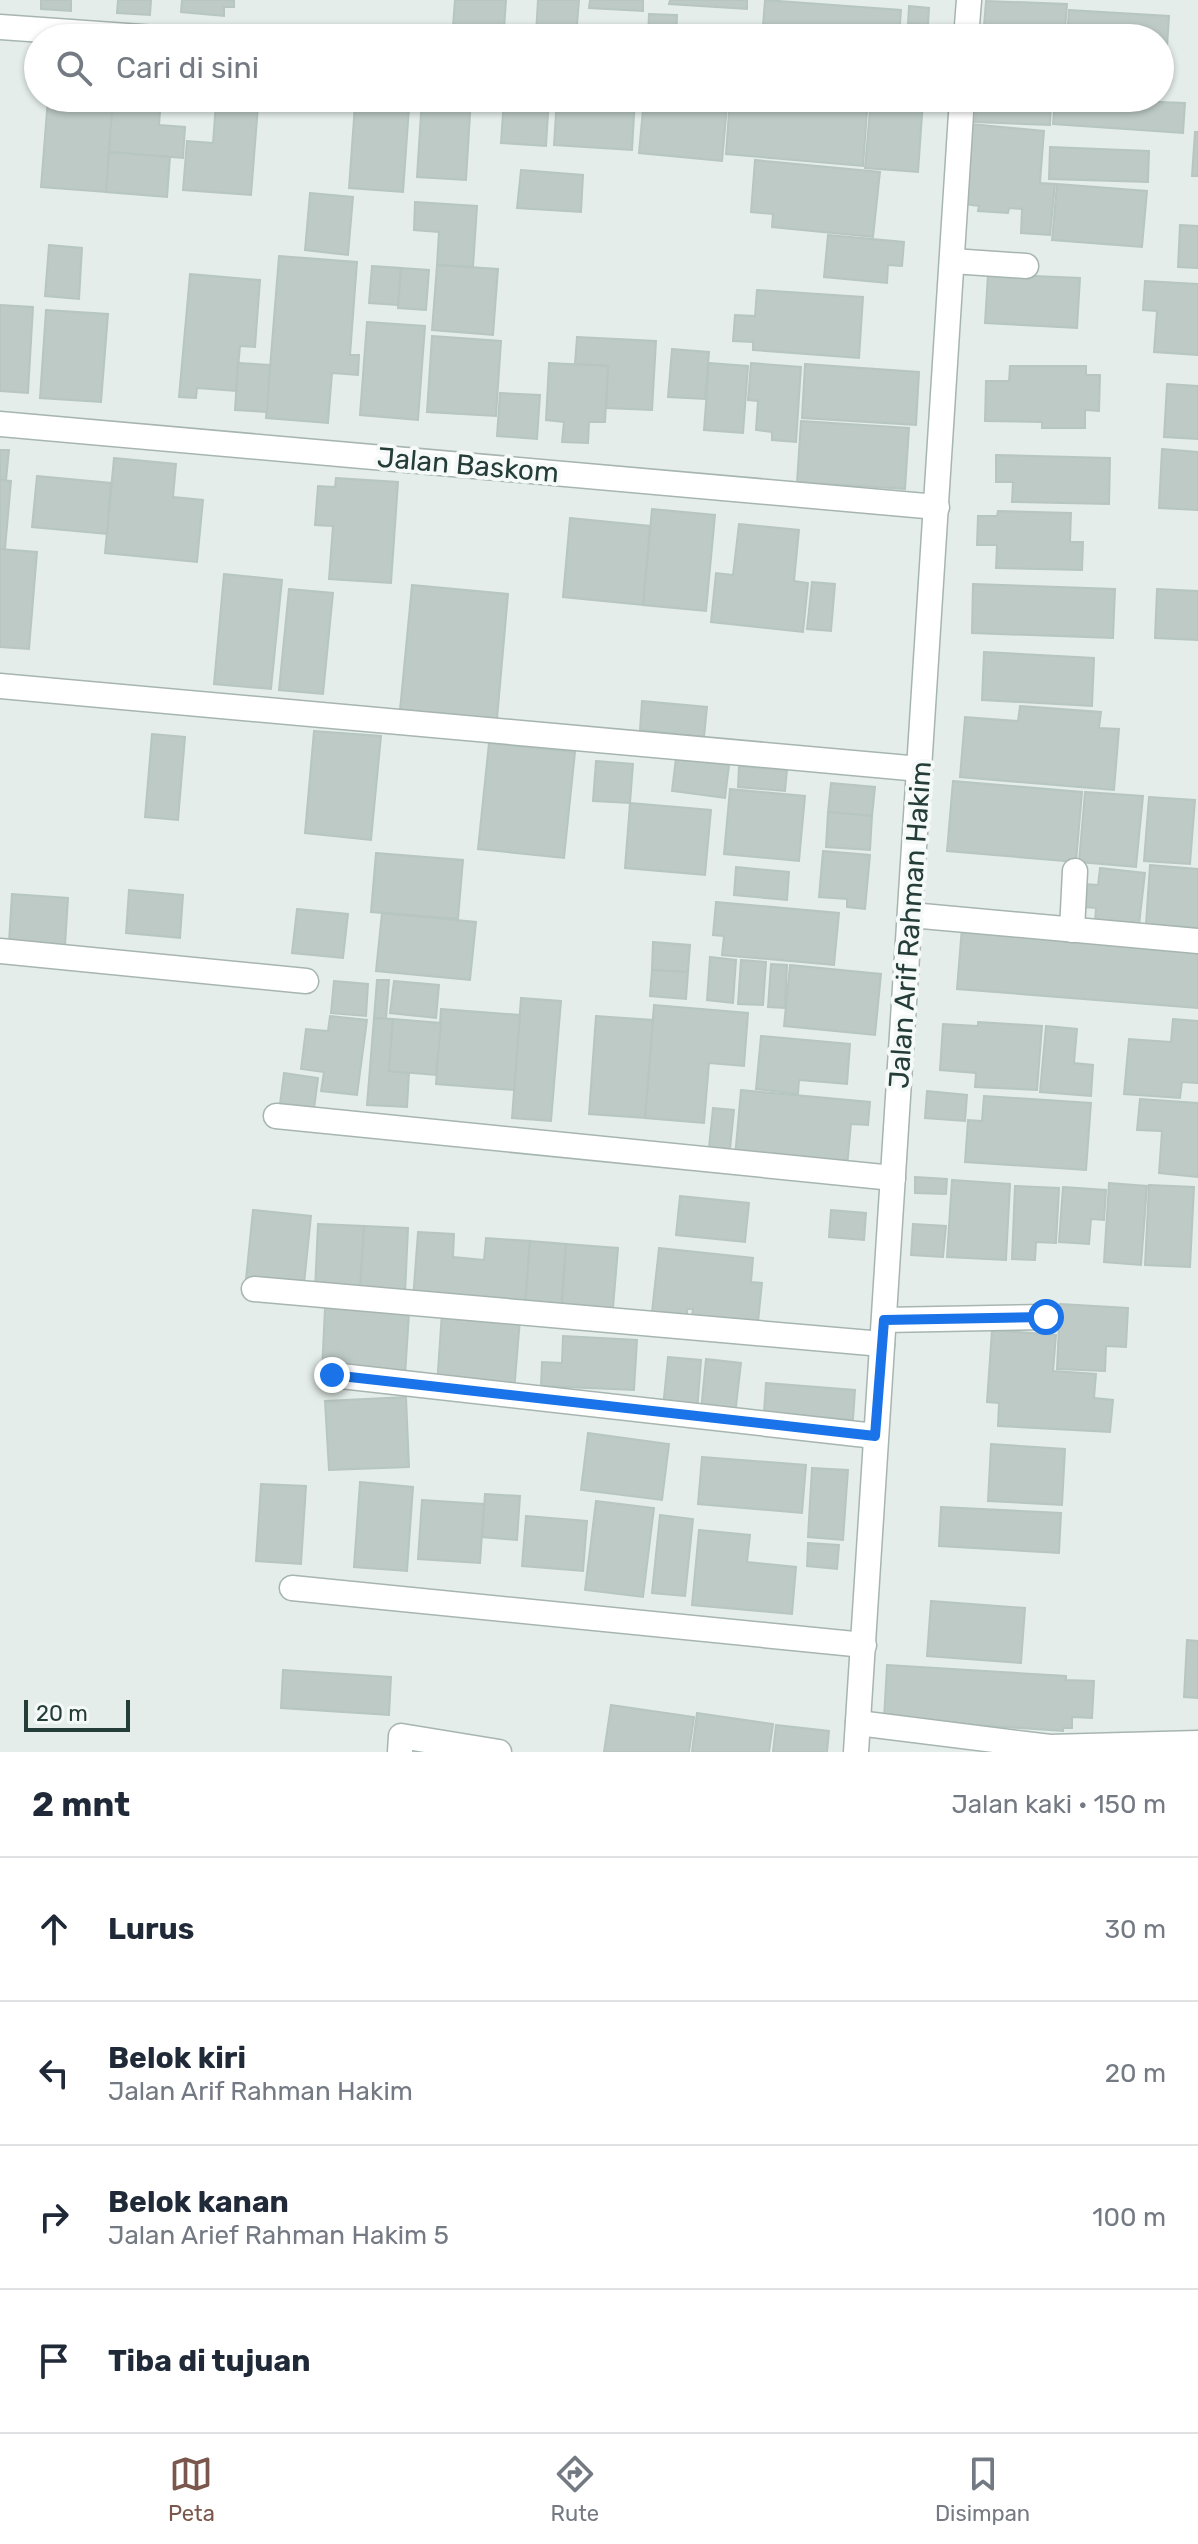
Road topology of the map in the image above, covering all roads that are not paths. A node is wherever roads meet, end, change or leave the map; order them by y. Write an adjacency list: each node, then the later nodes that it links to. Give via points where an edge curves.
1 (969, 0): 2 (street)
2 (967, 24)
3 (0, 27): 4 (street)
4 (24, 29)
5 (961, 112): 6 (street, Jalan Arif Rahman Hakim)
6 (952, 261): 7 (street); 9 (street, Jalan Arif Rahman Hakim)
7 (1026, 266)
8 (0, 424): 9 (street, Jalan Baskom)
9 (937, 507): 11 (street, Jalan Arif Rahman Hakim)
10 (0, 686): 11 (street)
11 (920, 769): 13 (street, Jalan Arif Rahman Hakim)
12 (1075, 871): 14 (street)
13 (911, 915): 14 (street); 19 (street, Jalan Arif Rahman Hakim)
14 (1072, 930): 15 (street)
15 (1198, 941)
16 (0, 951): 17 (street)
17 (306, 981)
18 (276, 1116): 19 (street)
19 (893, 1178): 22 (street, Jalan Arif Rahman Hakim)
20 (254, 1289): 22 (street)
21 (1046, 1317): 22 (street)
22 (883, 1332): 24 (street, Jalan Arif Rahman Hakim)
23 (332, 1375): 24 (street)
24 (875, 1436): 26 (street, Jalan Arif Rahman Hakim)
25 (292, 1588): 26 (street)
26 (864, 1645): 27 (street, Jalan Arif Rahman Hakim)
27 (858, 1723): 28 (street, via 1050,1747); 31 (street, Jalan Arif Rahman Hakim)
28 (1198, 1743)
29 (400, 1752): 30 (street, via 401,1736)
30 (499, 1752)
31 (856, 1752)

